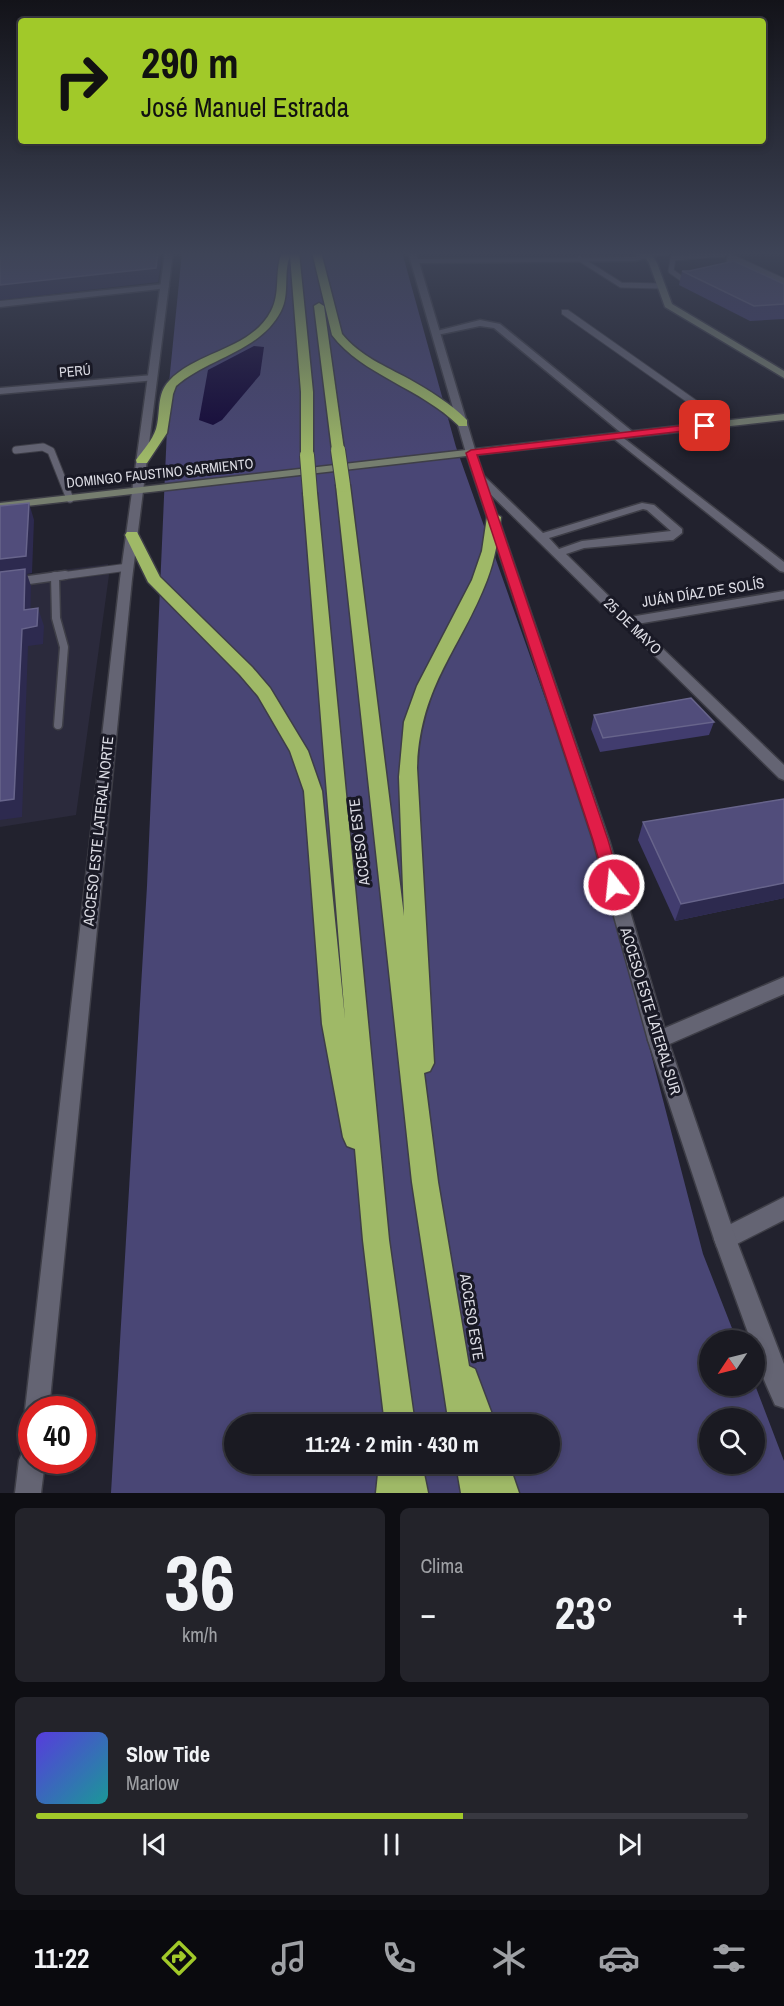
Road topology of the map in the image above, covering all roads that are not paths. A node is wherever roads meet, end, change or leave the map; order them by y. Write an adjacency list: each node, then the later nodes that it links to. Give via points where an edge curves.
1 (160, 322): 11 (street, ACCESO ESTE LATERAL NORTE)
2 (268, 322): 19 (highway, via 247,340 172,384 160,435)
3 (300, 322): 41 (highway, ACCESO ESTE, bridge, via 310,493)
4 (322, 322): 38 (highway, ACCESO ESTE, bridge)
5 (333, 322): 14 (highway, via 343,343 368,362 432,397)
6 (434, 322): 9 (street)
7 (579, 322): 15 (street)
8 (693, 322): 10 (main road)
9 (437, 332): 14 (street); 16 (street, via 480,324 502,329)
10 (784, 375)
11 (153, 378): 12 (street, PERÚ); 19 (street, ACCESO ESTE LATERAL NORTE)
12 (0, 391)
13 (784, 417): 15 (main road, DOMINGO FAUSTINO SARMIENTO)
14 (463, 423): 18 (street)
15 (724, 424): 16 (main road, DOMINGO FAUSTINO SARMIENTO)
16 (623, 435): 18 (main road, DOMINGO FAUSTINO SARMIENTO); 29 (street)
17 (15, 450): 22 (lane, via 43,447 51,451)
18 (471, 453): 20 (street, ACCESO ESTE LATERAL SUR); 21 (main road, DOMINGO FAUSTINO SARMIENTO)
19 (142, 460): 21 (street, ACCESO ESTE LATERAL NORTE)
20 (481, 480): 24 (street, ACCESO ESTE LATERAL SUR); 26 (street, 25 DE MAYO)
21 (137, 491): 22 (main road, DOMINGO FAUSTINO SARMIENTO); 25 (street, ACCESO ESTE LATERAL NORTE)
22 (70, 499): 23 (main road, DOMINGO FAUSTINO SARMIENTO)
23 (0, 506)
24 (494, 517): 37 (street, ACCESO ESTE LATERAL SUR, via 601,840); 38 (highway, via 486,564 417,705 408,755)
25 (132, 536): 28 (street, ACCESO ESTE LATERAL NORTE); 41 (highway, via 153,579 252,678 299,751 312,792 334,1024)
26 (541, 537): 27 (street, 25 DE MAYO); 27 (street, via 642,506 650,507 678,531 673,536 582,545)
27 (558, 553): 33 (street, 25 DE MAYO)
28 (128, 567): 30 (lane); 43 (street, ACCESO ESTE LATERAL NORTE)
29 (784, 568)
30 (55, 576): 31 (lane); 34 (lane, via 56,618 64,647)
31 (0, 584)
32 (784, 595): 33 (street, JUÁN DÍAZ DE SOLÍS)
33 (628, 621): 35 (street, 25 DE MAYO)
34 (58, 725)
35 (784, 774)
36 (784, 985): 37 (street)
37 (657, 1040): 40 (street, ACCESO ESTE LATERAL SUR)
38 (425, 1182): 42 (highway, ACCESO ESTE)
39 (784, 1208): 40 (street)
40 (725, 1239): 44 (street, ACCESO ESTE LATERAL SUR)
41 (376, 1240): 45 (highway, ACCESO ESTE)
42 (448, 1329): 46 (highway, ACCESO ESTE); 47 (highway)
43 (38, 1396)
44 (784, 1396)
45 (397, 1414)
46 (462, 1414)
47 (477, 1414)
48 (30, 1474): 53 (street)
49 (393, 1474): 54 (highway)
50 (409, 1474): 55 (highway)
51 (473, 1474): 56 (highway)
52 (497, 1474): 57 (highway)
53 (28, 1493)
54 (392, 1493)
55 (412, 1493)
56 (477, 1493)
57 (503, 1493)

